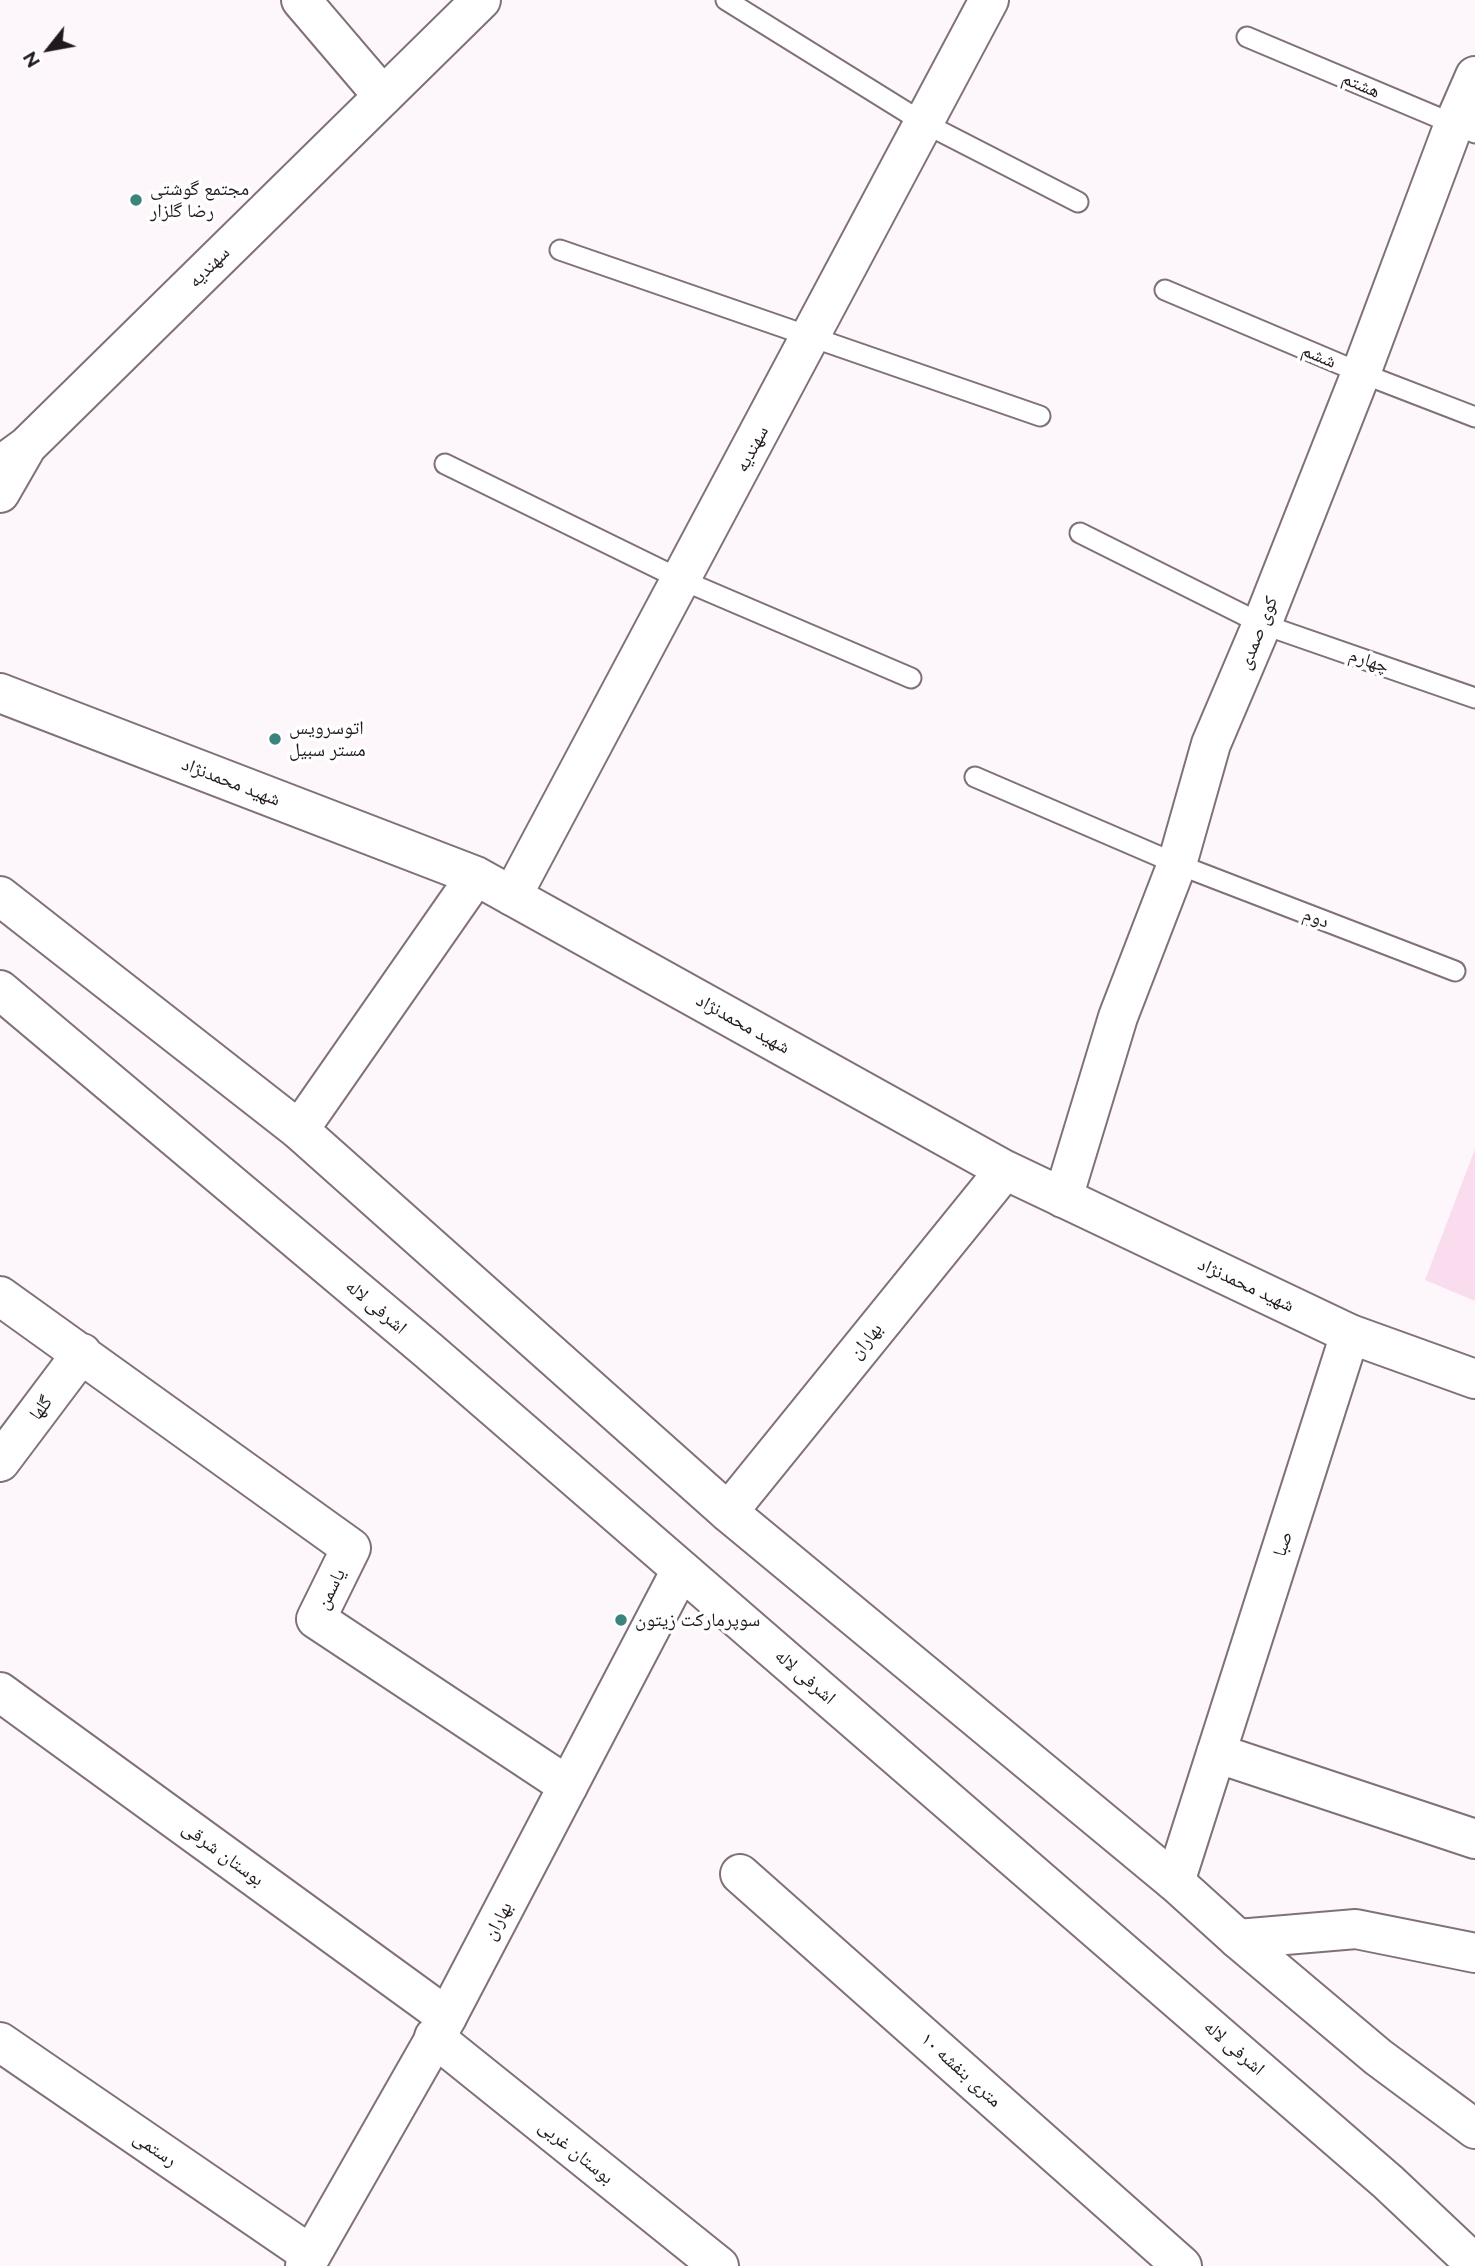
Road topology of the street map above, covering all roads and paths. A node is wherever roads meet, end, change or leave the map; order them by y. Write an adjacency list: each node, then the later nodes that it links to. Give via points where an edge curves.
1 (301, 0): 7 (main road)
2 (481, 0): 7 (main road, سهندیه)
3 (726, 0): 8 (lane)
4 (989, 0): 8 (main road, سهندیه)
5 (1247, 37): 9 (lane, هشتم)
6 (1475, 76): 9 (main road, کوی صمدی)
7 (383, 96): 17 (main road, سهندیه)
8 (924, 123): 10 (lane); 13 (main road, سهندیه)
9 (1464, 128): 14 (main road, کوی صمدی)
10 (1078, 202)
11 (561, 250): 13 (lane)
12 (1165, 290): 14 (lane, ششم)
13 (811, 337): 15 (lane); 21 (main road, سهندیه)
14 (1361, 373): 16 (lane, ششم); 22 (main road, کوی صمدی)
15 (1040, 416)
16 (1475, 417)
17 (14, 456): 19 (main road, سهندیه)
18 (445, 464): 21 (lane)
19 (0, 493)
20 (1080, 533): 22 (lane, چهارم)
21 (682, 580): 24 (lane); 31 (main road, سهندیه)
22 (1262, 624): 26 (lane, چهارم); 28 (main road, کوی صمدی, via 1211,744)
23 (0, 665): 25 (main road)
24 (911, 678)
25 (13, 698): 29 (main road, شهید محمدنژاد)
26 (1475, 698)
27 (975, 777): 28 (lane, دوم)
28 (1177, 864): 32 (lane, دوم); 36 (main road, کوی صمدی, via 1118,1017)
29 (476, 876): 31 (main road, شهید محمدنژاد); 34 (main road)
30 (0, 896): 34 (main road)
31 (512, 896): 35 (main road, شهید محمدنژاد)
32 (1455, 971)
33 (0, 990): 43 (main road, اشرفی لاله)
34 (299, 1130): 42 (main road)
35 (1005, 1170): 36 (main road, شهید محمدنژاد); 42 (main road, بهاران)
36 (1063, 1198): 38 (main road, شهید محمدنژاد)
37 (0, 1296): 39 (main road)
38 (1350, 1334): 40 (main road, شهید محمدنژاد); 45 (main road, صبا)
39 (82, 1353): 41 (main road, گلها); 46 (main road, یاسمن, via 351,1548 316,1619)
40 (1475, 1379)
41 (0, 1462)
42 (728, 1512): 49 (main road)
43 (681, 1570): 46 (main road, بهاران); 56 (main road, اشرفی لاله, via 1388,2182)
44 (0, 1692): 52 (main road, بوستان شرقی)
45 (1216, 1753): 47 (main road); 49 (main road, صبا)
46 (568, 1786): 52 (main road, بهاران)
47 (1475, 1839)
48 (740, 1874): 58 (main road, ۱۰ متری بنفشه)
49 (1175, 1882): 50 (main road)
50 (1238, 1939): 51 (main road, via 1356,1929); 54 (main road, via 1378,2057)
51 (1475, 1953)
52 (440, 2027): 55 (main road, بهاران); 57 (main road, بوستان غربی)
53 (0, 2042): 55 (main road, رستمی)
54 (1475, 2129)
55 (308, 2260)
56 (1475, 2264)
57 (719, 2266)
58 (1182, 2266)

